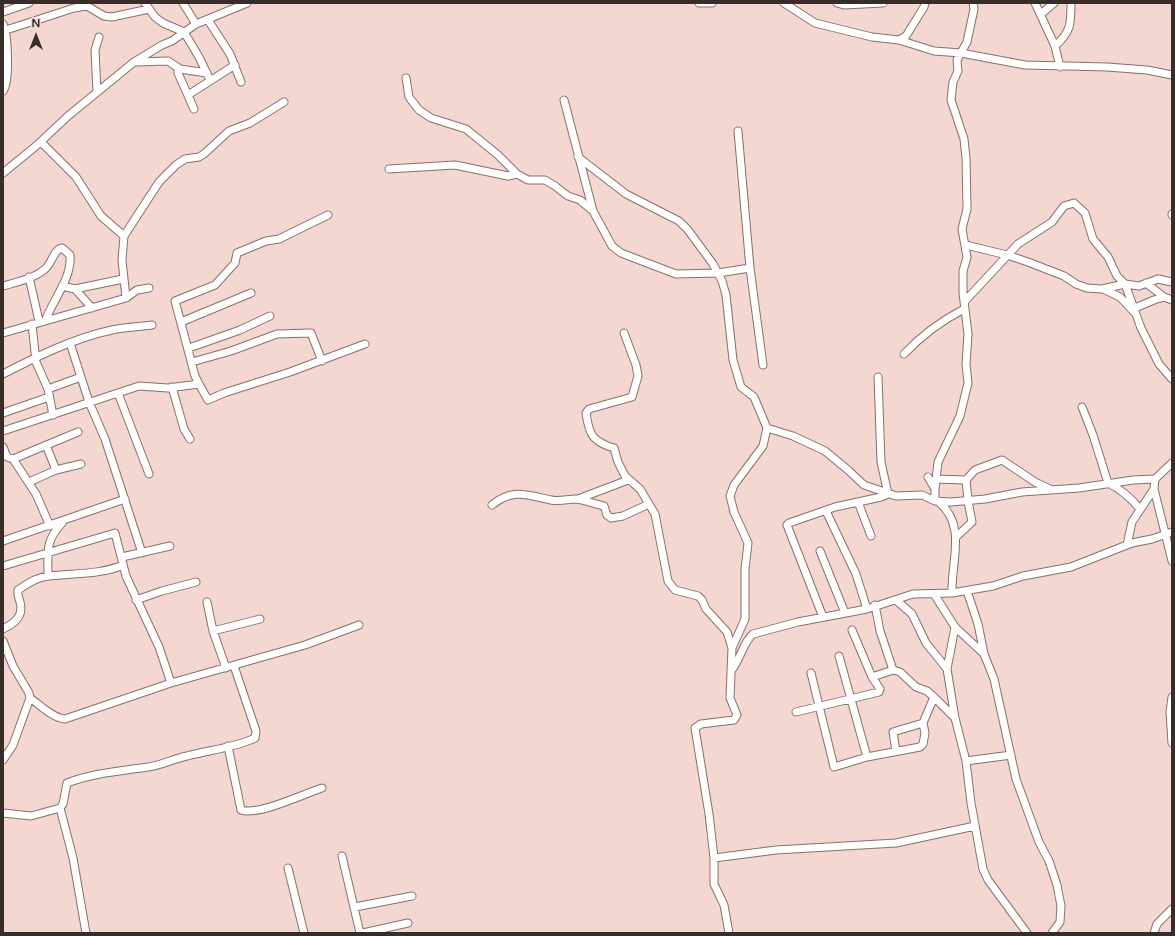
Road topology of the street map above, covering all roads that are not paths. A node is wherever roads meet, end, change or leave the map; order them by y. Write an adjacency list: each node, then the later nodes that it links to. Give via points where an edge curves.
1 (29, 3): 14 (street)
2 (183, 3): 20 (street)
3 (248, 3): 19 (street)
4 (699, 3): 5 (street)
5 (712, 3)
6 (784, 3): 24 (street, via 815,23 872,37)
7 (836, 3): 8 (street)
8 (883, 3)
9 (925, 3): 24 (street, via 906,36)
10 (973, 3): 27 (street, via 967,42)
11 (1035, 3): 18 (street)
12 (1054, 3): 18 (street)
13 (1071, 3): 25 (street, via 1071,23 1066,37)
14 (15, 5): 17 (street)
15 (87, 5): 16 (street, via 104,16); 21 (street)
16 (147, 6): 22 (street, via 163,23)
17 (3, 12)
18 (1041, 14): 25 (street)
19 (208, 20): 20 (street); 29 (street)
20 (196, 24): 22 (street)
21 (4, 27): 26 (street)
22 (184, 32): 28 (street); 33 (street)
23 (99, 37): 37 (street, via 95,50)
24 (899, 40): 27 (street, via 934,51)
25 (1055, 46): 30 (street)
26 (5, 47): 36 (street, via 6,86)
27 (961, 52): 30 (street, via 1025,66); 51 (street, via 957,60 958,71 953,82 951,100 964,139 966,158 967,209 962,229)
28 (134, 62): 31 (street, via 168,61); 37 (street)
29 (235, 65): 33 (street); 35 (street)
30 (1060, 67): 32 (street, via 1139,70)
31 (178, 69): 33 (street); 38 (street)
32 (1172, 75)
33 (209, 77): 38 (street)
34 (406, 78): 47 (street, via 409,97 420,110 431,118 466,129 498,154)
35 (241, 82)
36 (3, 91)
37 (97, 91): 43 (street)
38 (188, 95): 41 (street)
39 (564, 100): 44 (street)
40 (284, 102): 50 (street, via 250,123 229,131 199,157 185,159 176,165 159,182)
41 (194, 109)
42 (738, 131): 53 (street)
43 (41, 142): 46 (street); 50 (street, via 76,177 101,216)
44 (578, 157): 48 (street); 54 (street, via 626,194 679,221 702,248)
45 (389, 169): 47 (street, via 455,165 508,176)
46 (3, 173)
47 (517, 174): 48 (street, via 528,180 545,180 568,196 580,200)
48 (592, 211): 54 (street, via 612,246 621,253 676,274)
49 (328, 215): 75 (street, via 279,239 237,253 235,263 215,285 175,301)
50 (124, 236): 56 (street)
51 (966, 245): 52 (street); 70 (street, via 963,271)
52 (1007, 255): 58 (street, via 1018,244 1052,222 1064,206 1074,203 1085,213 1093,239); 63 (street, via 1064,276 1081,287); 70 (street)
53 (750, 268): 54 (street); 86 (street)
54 (718, 273): 100 (street, via 726,295 733,360 741,387 754,397)
55 (29, 278): 60 (street); 61 (street, via 46,268 62,248 70,255 71,262); 74 (street)
56 (123, 279): 64 (street); 67 (street)
57 (1172, 282): 59 (street, via 1158,279)
58 (1125, 284): 59 (street); 63 (street); 68 (street)
59 (1142, 285): 66 (street); 68 (street)
60 (3, 286)
61 (62, 286): 64 (street); 74 (street)
62 (150, 288): 67 (street, via 137,290)
63 (1102, 288): 72 (street, via 1120,297)
64 (75, 289): 71 (street)
65 (251, 293): 75 (street)
66 (1164, 297): 69 (street); 72 (street, via 1154,300)
67 (126, 298): 71 (street)
68 (1132, 298): 72 (street)
69 (1172, 300)
70 (964, 305): 82 (street, via 930,329); 113 (street, via 968,334 967,396 954,430 940,454)
71 (92, 308): 74 (street)
72 (1136, 312): 90 (street, via 1159,364)
73 (270, 316): 81 (street, via 234,333)
74 (39, 322): 77 (street); 83 (street)
75 (181, 322): 81 (street)
76 (152, 325): 79 (street, via 113,330)
77 (4, 331)
78 (624, 333): 112 (street, via 638,376 632,398 589,409 586,414 588,427 594,439 614,448)
79 (70, 343): 83 (street); 88 (street)
80 (364, 344): 84 (street)
81 (189, 348): 85 (street)
82 (904, 354)
83 (35, 357): 87 (street); 93 (street)
84 (322, 361): 85 (street, via 309,333 277,334); 91 (street, via 208,400)
85 (192, 362): 91 (street)
86 (762, 365)
87 (3, 374)
88 (81, 377): 93 (street); 96 (street)
89 (878, 377): 119 (street, via 881,462)
90 (1172, 379)
91 (199, 384): 92 (street)
92 (172, 387): 94 (street, via 139,386); 103 (street, via 184,429)
93 (48, 389): 95 (street)
94 (118, 392): 96 (street); 110 (street)
95 (49, 397): 98 (street); 99 (street)
96 (89, 402): 99 (street); 120 (street, via 105,439)
97 (1082, 407): 116 (street)
98 (3, 413)
99 (53, 415): 101 (street)
100 (767, 428): 119 (street, via 793,436 825,451 864,485); 167 (street, via 763,446 734,484 730,496 748,543 745,619)
101 (3, 431)
102 (78, 432): 104 (street)
103 (190, 439)
104 (46, 445): 106 (street); 109 (street)
105 (3, 449): 106 (street, via 7,457)
106 (13, 459): 115 (street)
107 (1172, 463): 111 (street)
108 (81, 464): 109 (street)
109 (56, 470): 115 (street)
110 (149, 474)
111 (1155, 479): 116 (street); 118 (street)
112 (628, 480): 121 (street); 125 (street, via 640,490)
113 (936, 480): 114 (street); 123 (street, via 928,477)
114 (966, 480): 117 (street, via 975,470 1002,460 1035,482); 122 (street)
115 (29, 482): 131 (street)
116 (1108, 483): 117 (street); 128 (street, via 1130,497)
117 (1051, 489): 122 (street)
118 (1154, 489): 128 (street); 135 (street)
119 (888, 494): 123 (street, via 922,495); 124 (street)
120 (125, 499): 130 (street); 143 (street)
121 (577, 499): 125 (street, via 604,506 607,515 612,518 623,516); 127 (street, via 552,500 520,493 498,500)
122 (968, 500): 126 (street); 133 (street, via 972,522)
123 (937, 501): 126 (street)
124 (858, 502): 129 (street); 136 (street)
125 (649, 504): 167 (street, via 657,521 668,580 675,590 698,596 702,600 706,609 728,632)
126 (948, 505): 132 (street)
127 (492, 506)
128 (1140, 509): 139 (street, via 1132,522)
129 (826, 510): 157 (street, via 852,564); 159 (street, via 787,525)
130 (64, 521): 131 (street); 142 (street, via 50,537)
131 (50, 526): 138 (street)
132 (955, 526): 133 (street); 137 (street)
133 (963, 532): 137 (street)
134 (1172, 532): 135 (street)
135 (1164, 535): 139 (street); 145 (street)
136 (871, 536)
137 (956, 537): 151 (street)
138 (3, 541)
139 (1127, 545): 150 (street, via 1071,567 1023,576 998,585)
140 (170, 546): 143 (street)
141 (820, 551): 158 (street)
142 (48, 552): 144 (street, via 115,533); 147 (street); 148 (street)
143 (142, 553): 144 (street)
144 (122, 557): 146 (street)
145 (1172, 562)
146 (123, 565): 148 (street, via 108,570); 153 (street)
147 (3, 566)
148 (48, 576): 163 (street, via 18,590 21,614)
149 (196, 582): 153 (street)
150 (967, 591): 151 (street); 168 (street, via 978,624)
151 (952, 593): 152 (street)
152 (934, 594): 154 (street, via 913,594); 162 (street)
153 (136, 600): 177 (street, via 159,647)
154 (896, 600): 156 (street); 172 (street, via 912,614 926,643)
155 (207, 602): 164 (street)
156 (875, 605): 157 (street); 173 (street, via 879,626)
157 (867, 609): 158 (street)
158 (845, 612): 159 (street)
159 (823, 618): 174 (street, via 753,634 747,639 738,662)
160 (260, 619): 164 (street)
161 (359, 625): 170 (street, via 305,645)
162 (955, 627): 168 (street); 172 (street)
163 (3, 629)
164 (213, 630): 171 (street)
165 (852, 630): 176 (street)
166 (3, 641): 180 (street)
167 (732, 648): 174 (street)
168 (984, 654): 189 (street, via 994,679)
169 (839, 656): 181 (street)
170 (234, 666): 171 (street); 187 (street, via 256,735 248,741)
171 (226, 668): 177 (street)
172 (947, 669): 184 (street)
173 (894, 670): 176 (street); 178 (street, via 900,672 916,687)
174 (731, 671): 198 (street, via 730,698 737,715 734,720 701,724 695,728)
175 (811, 672): 182 (street)
176 (872, 677): 181 (street, via 880,688 879,692)
177 (171, 683): 180 (street, via 64,719 54,716)
178 (934, 696): 184 (street); 185 (street)
179 (1172, 697): 186 (street)
180 (30, 698): 191 (street, via 13,745)
181 (850, 699): 182 (street); 190 (street)
182 (821, 706): 183 (street); 190 (street, via 834,767)
183 (796, 712)
184 (955, 718): 192 (street)
185 (923, 723): 188 (street, via 894,732); 188 (street, via 923,744 920,747)
186 (1172, 743)
187 (228, 746): 193 (street, via 241,810 247,812 271,806); 194 (street, via 165,764 108,772 67,783)
188 (896, 751): 190 (street)
189 (1011, 755): 192 (street); 210 (street, via 1024,805 1057,885 1061,906 1060,922)
190 (867, 757)
191 (3, 760)
192 (966, 761): 196 (street)
193 (322, 788)
194 (60, 808): 195 (street, via 31,816); 205 (street, via 73,858)
195 (3, 813)
196 (975, 826): 198 (street, via 896,842 776,850); 204 (street, via 983,869 988,880)
197 (342, 856): 201 (street)
198 (714, 858): 209 (street, via 714,884 724,905)
199 (288, 868): 206 (street)
200 (412, 896): 201 (street)
201 (355, 907): 207 (street)
202 (1172, 909): 211 (street, via 1158,924)
203 (408, 924): 208 (street)
204 (1024, 932)
205 (86, 933)
206 (304, 933)
207 (360, 933)
208 (363, 933)
209 (730, 933)
210 (1052, 933)
211 (1154, 933)

